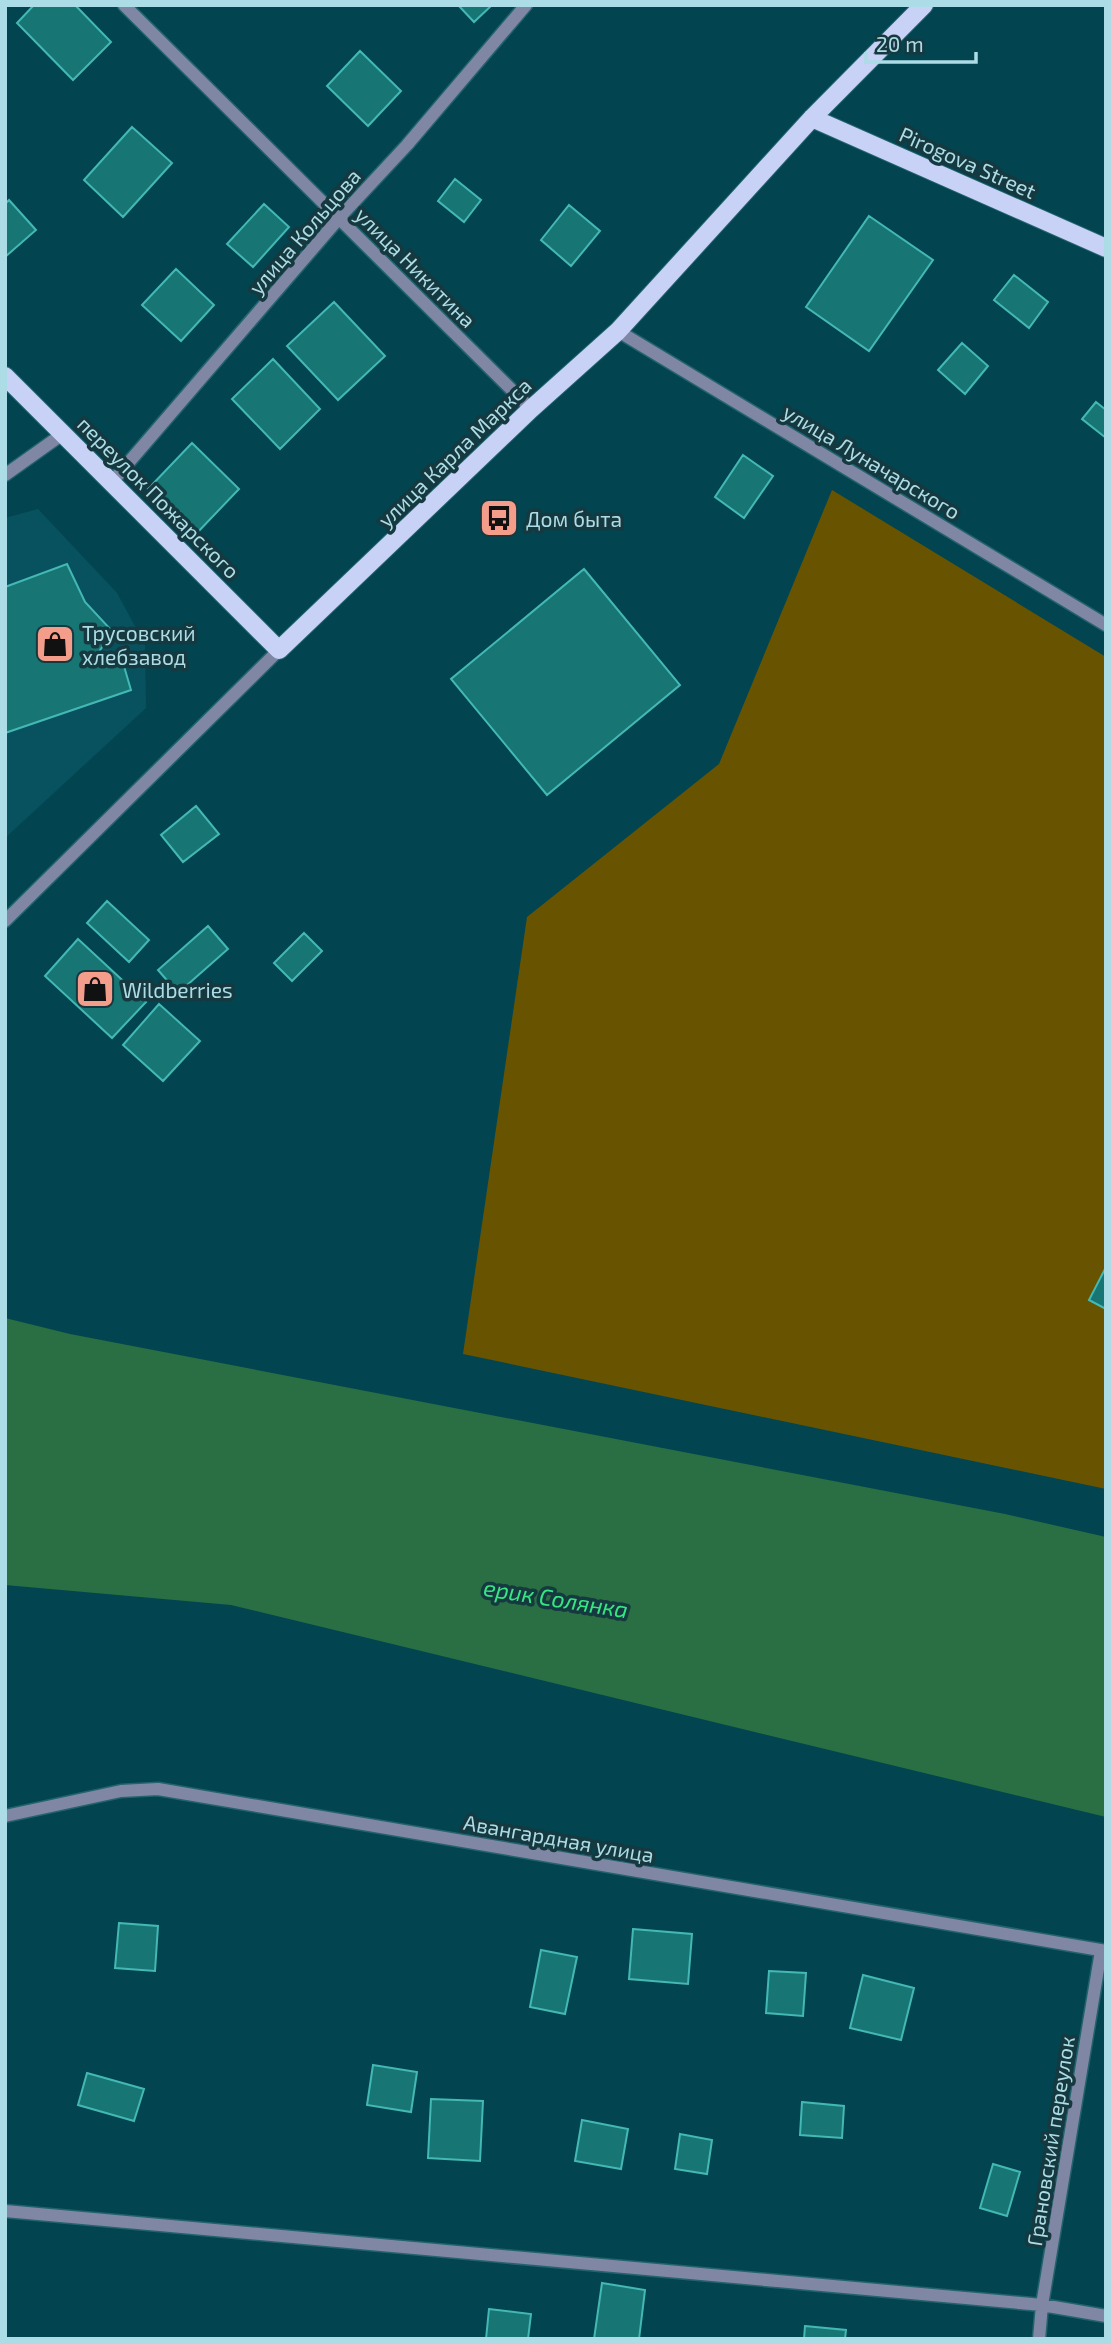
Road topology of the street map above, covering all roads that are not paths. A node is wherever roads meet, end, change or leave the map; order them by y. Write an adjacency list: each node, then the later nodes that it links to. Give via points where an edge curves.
1 (124, 5): 5 (street, улица Никитина)
2 (526, 5): 5 (street, улица Кольцова)
3 (924, 5): 4 (main road, улица Карла Маркса)
4 (812, 118): 6 (main road, Pirogova Street); 7 (main road, улица Карла Маркса)
5 (340, 218): 9 (street, улица Никитина); 12 (street, улица Кольцова)
6 (1106, 248)
7 (618, 331): 9 (main road, улица Карла Маркса); 13 (street, улица Луначарского)
8 (5, 376): 10 (main road, переулок Пожарского)
9 (531, 409): 14 (main road, улица Карла Маркса)
10 (64, 433): 11 (street); 12 (main road, переулок Пожарского)
11 (5, 475)
12 (111, 483): 14 (main road, переулок Пожарского)
13 (1106, 625)
14 (279, 650): 15 (street, улица Карла Маркса)
15 (5, 921)
16 (5, 1816): 17 (street, Авангардная улица, via 121,1791 158,1789)
17 (1103, 1951): 19 (street, Грановский переулок)
18 (5, 2211): 19 (street)
19 (1042, 2305): 20 (street); 21 (street, Грановский переулок)
20 (1106, 2316)
21 (1039, 2339)

